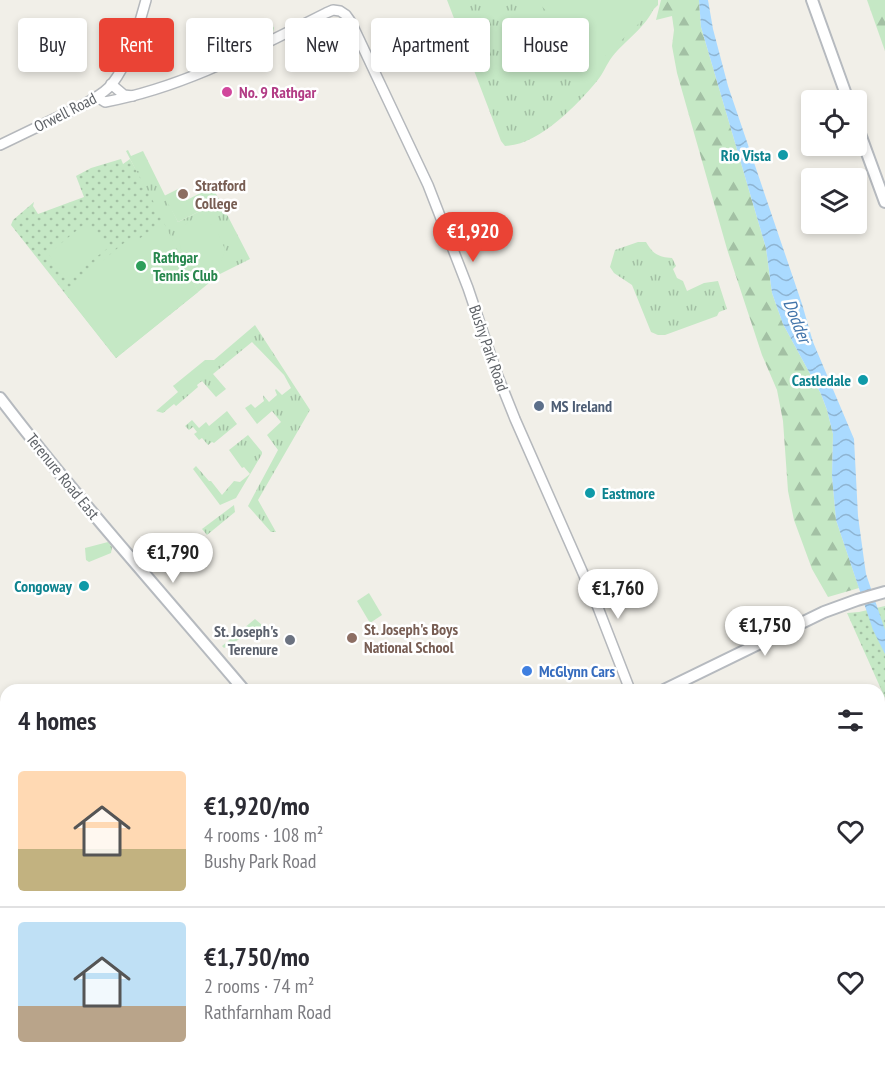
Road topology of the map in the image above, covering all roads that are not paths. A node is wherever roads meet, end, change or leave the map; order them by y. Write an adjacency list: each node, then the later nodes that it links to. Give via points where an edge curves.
1 (146, 0): 3 (street, Orwell Road, via 136,35)
2 (812, 0): 4 (main road)
3 (111, 84): 5 (street, via 124,95); 6 (street, Orwell Road)
4 (844, 90)
5 (135, 96): 6 (street, via 105,102); 13 (street, Bushy Park Road, via 174,85 333,10 346,15 428,185 514,419)
6 (97, 97): 7 (street, Orwell Road)
7 (0, 146)
8 (867, 153): 9 (main road)
9 (885, 201)
10 (0, 398): 12 (main road, Terenure Road East, via 84,504)
11 (880, 593): 14 (main road, via 824,612)
12 (239, 684)
13 (628, 684)
14 (676, 684)

